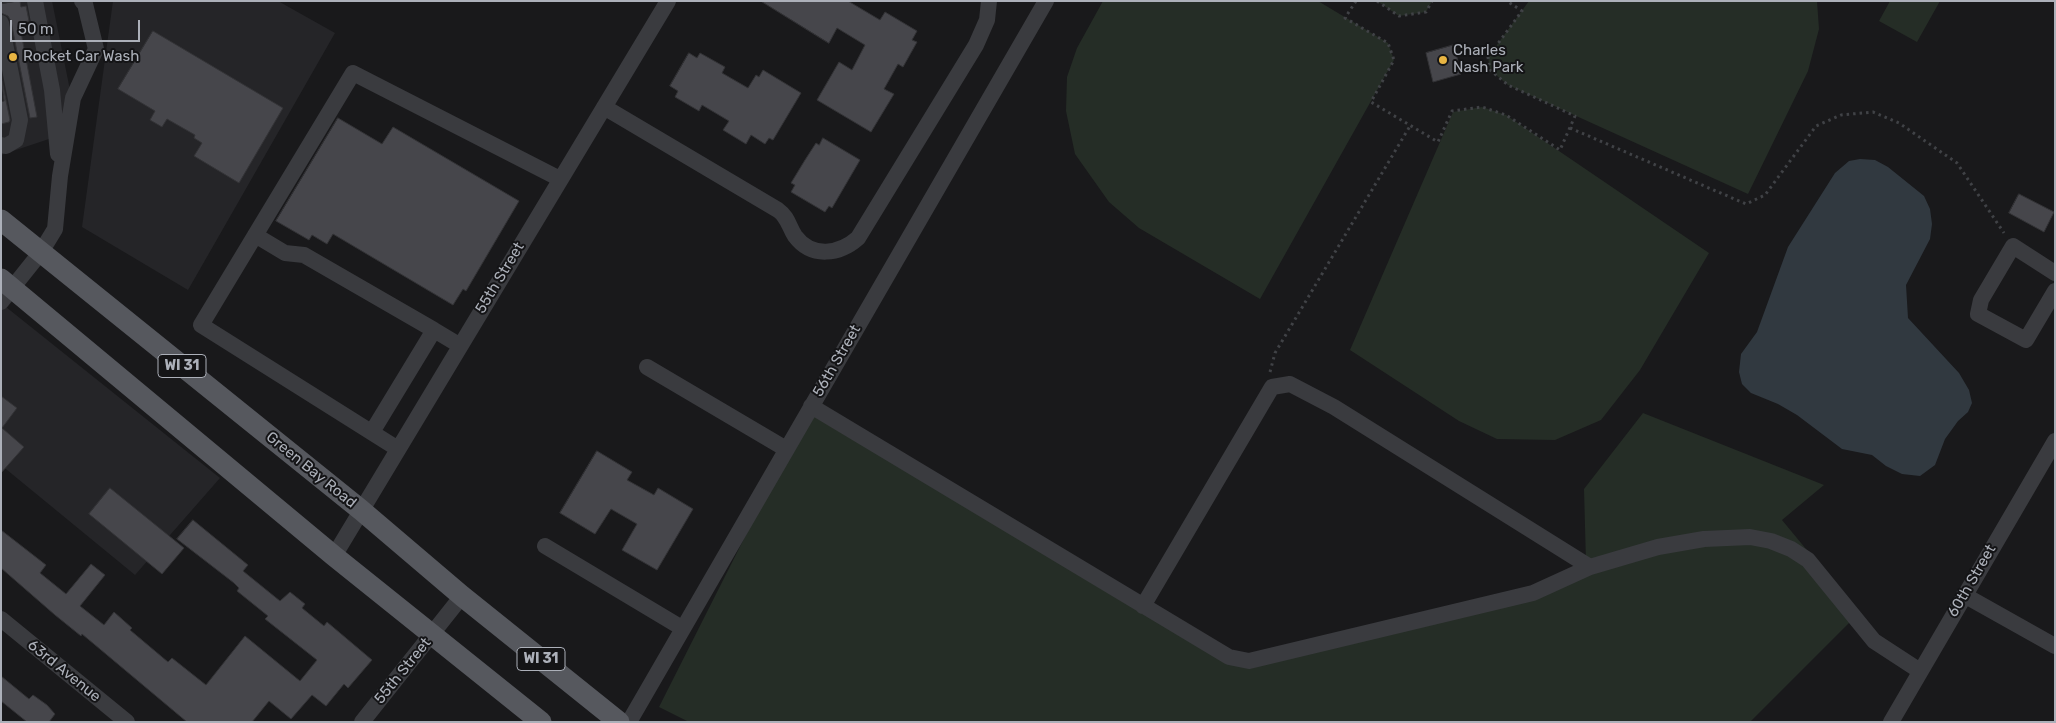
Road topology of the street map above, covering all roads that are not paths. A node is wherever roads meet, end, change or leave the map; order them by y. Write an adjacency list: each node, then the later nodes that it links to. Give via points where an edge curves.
1 (35, 1): 9 (street, via 52,90)
2 (82, 1): 9 (street, via 96,49 73,98)
3 (668, 1): 7 (street, 55th Street)
4 (989, 1): 7 (street, via 987,20 976,45 858,238 838,251 825,253 808,248 778,210)
5 (1046, 1): 20 (street, 56th Street)
6 (1, 23): 8 (street, via 20,120 16,140 6,146)
7 (604, 107): 10 (street, 55th Street)
8 (1, 145)
9 (60, 176): 13 (street, via 54,229)
10 (560, 180): 12 (street, via 353,73); 18 (street, 55th Street)
11 (2, 221): 13 (main road, Green Bay Road / WI 31)
12 (255, 235): 17 (street, via 285,253 304,255); 21 (street, via 201,325)
13 (41, 252): 15 (street); 25 (main road, Green Bay Road / WI 31)
14 (2055, 273): 16 (street, via 2013,246 1981,300 1978,314 2026,340)
15 (5, 289): 27 (main road)
16 (2055, 291)
17 (434, 330): 18 (street); 21 (street)
18 (459, 345): 23 (street, 55th Street)
19 (646, 367): 24 (street)
20 (811, 406): 24 (street, 56th Street); 31 (street)
21 (372, 432): 23 (street)
22 (2055, 441): 29 (street, 60th Street)
23 (398, 449): 25 (street, 55th Street)
24 (786, 449): 33 (street, 56th Street)
25 (361, 510): 27 (street, 55th Street); 30 (main road, Green Bay Road / WI 31)
26 (545, 546): 33 (street)
27 (334, 556): 34 (main road)
28 (1590, 567): 31 (street, via 1534,593 1249,661 1229,657); 31 (street, via 1334,407 1290,384 1272,387); 36 (street, via 1658,547 1704,539 1750,537 1772,541 1808,560 1874,641)
29 (1964, 595): 35 (street); 36 (street, 60th Street)
30 (462, 596): 34 (street, 55th Street); 40 (main road, Green Bay Road / WI 31)
31 (1143, 606)
32 (1, 619): 37 (street, 63rd Avenue)
33 (682, 628): 41 (street, 56th Street)
34 (432, 636): 38 (street, 55th Street); 39 (main road)
35 (2055, 646)
36 (1920, 671): 42 (street, 60th Street)
37 (127, 722)
38 (362, 722)
39 (541, 722)
40 (619, 722)
41 (629, 722)
42 (1891, 722)

